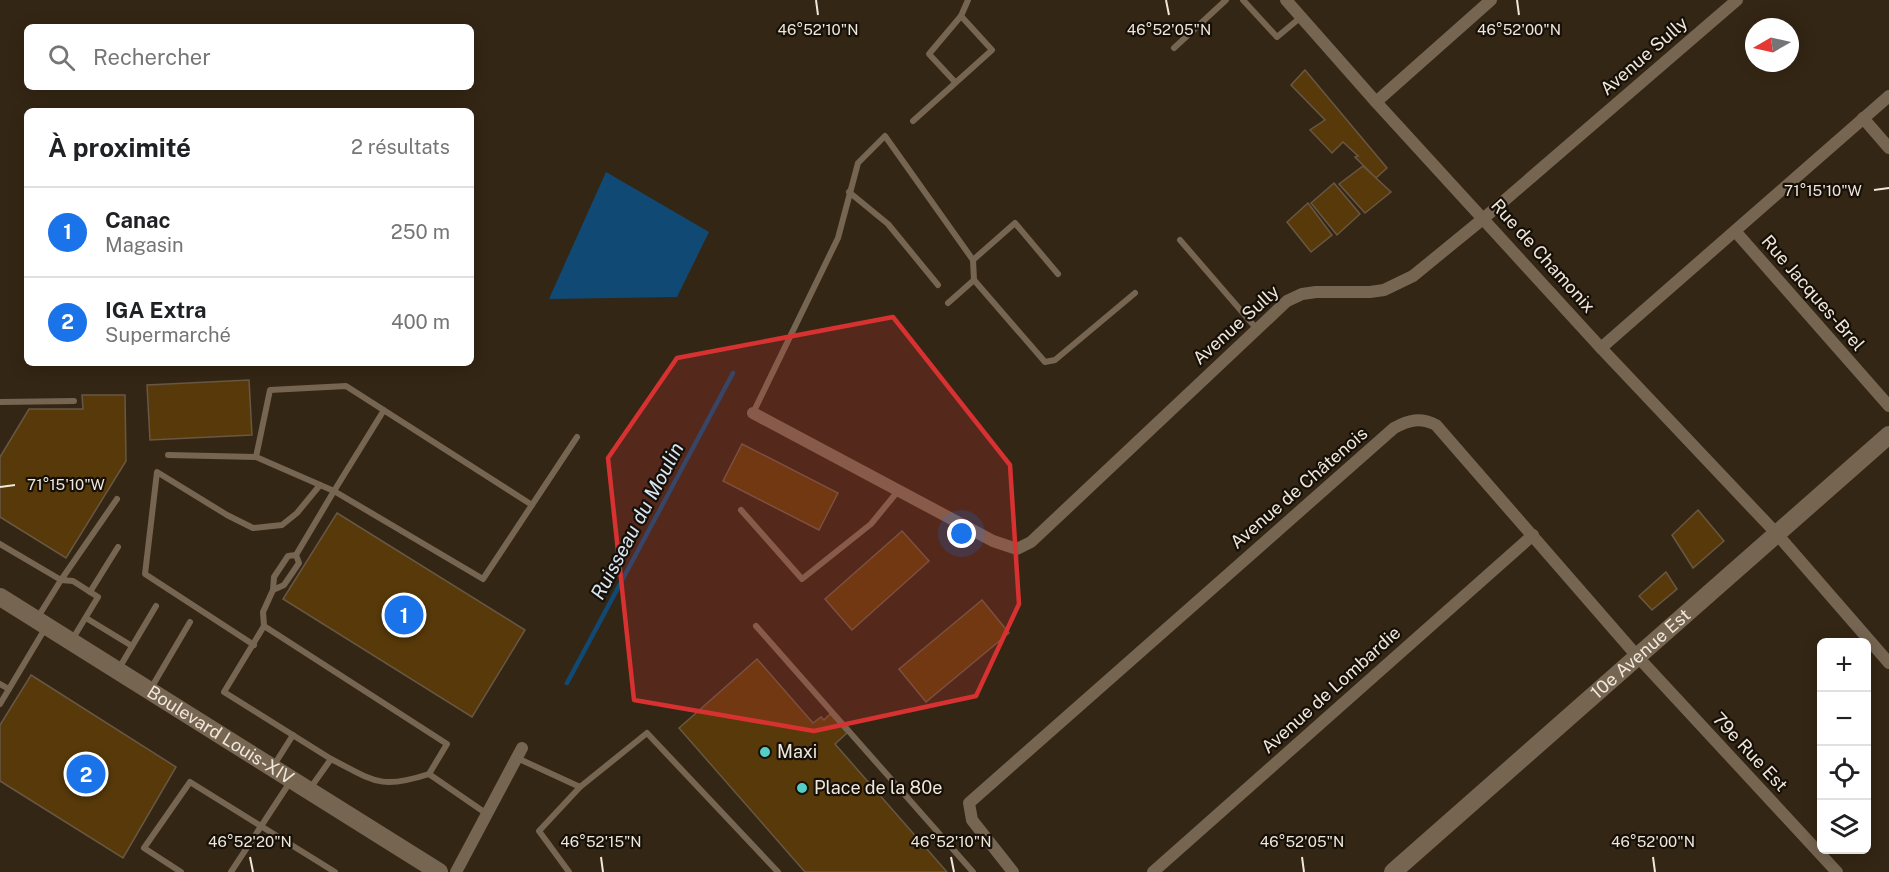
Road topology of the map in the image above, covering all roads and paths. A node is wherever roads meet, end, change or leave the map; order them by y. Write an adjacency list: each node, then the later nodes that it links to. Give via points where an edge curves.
1 (968, 0): 7 (lane)
2 (1226, 0): 9 (lane)
3 (1243, 0): 8 (lane, via 1277,37)
4 (1286, 0): 8 (street, Rue de Chamonix)
5 (1491, 0): 12 (street)
6 (1737, 0): 17 (street, Avenue Sully)
7 (961, 16): 10 (lane, via 929,54); 10 (lane, via 992,50)
8 (1300, 16): 12 (street, Rue de Chamonix)
9 (1174, 48)
10 (955, 82): 14 (lane)
11 (1889, 96): 13 (street)
12 (1376, 102): 17 (street, Rue de Chamonix)
13 (1863, 118): 15 (street); 18 (street)
14 (913, 121)
15 (1889, 148)
16 (849, 192): 20 (lane, via 858,163 885,136); 23 (lane, via 888,224); 32 (lane, via 838,238)
17 (1484, 218): 26 (street, Avenue Sully, via 1400,284 1370,292 1302,294 1287,300); 27 (street, Rue de Chamonix)
18 (1735, 231): 27 (street); 30 (street, Rue Jacques-Brel)
19 (1180, 240): 26 (lane)
20 (973, 260): 21 (lane, via 1015,223); 22 (lane)
21 (1058, 274)
22 (974, 280): 24 (lane, via 1045,362 1055,360); 25 (lane)
23 (938, 285)
24 (1135, 292)
25 (948, 303)
26 (1257, 328): 38 (street, Avenue Sully, via 1031,542 1017,549 993,541)
27 (1601, 348): 43 (street, Rue de Chamonix)
28 (74, 400): 29 (lane)
29 (0, 402)
30 (1889, 406)
31 (384, 410): 36 (lane, via 346,386 270,390); 39 (lane); 41 (lane)
32 (753, 413): 38 (street, Avenue Sully)
33 (1889, 435): 43 (street, 10e Avenue Est)
34 (577, 437): 41 (lane)
35 (168, 455): 36 (lane)
36 (256, 457): 37 (lane)
37 (320, 485): 39 (lane); 60 (lane, via 282,525 254,528 157,472 145,574)
38 (898, 490): 42 (lane, via 871,525 802,579)
39 (334, 491): 41 (lane, via 483,579); 47 (lane)
40 (117, 499): 48 (lane)
41 (532, 505)
42 (741, 510)
43 (1776, 533): 61 (street, 10e Avenue Est); 62 (street, Rue de Chamonix)
44 (1533, 536): 61 (street, Avenue de Châtenois); 86 (street, Avenue de Châtenois, via 1436,424 1426,420 1394,428 969,803 972,820); 87 (street, Avenue de Lombardie)
45 (0, 544): 48 (lane)
46 (118, 547): 50 (lane)
47 (296, 555): 49 (lane, via 298,562 284,585); 49 (lane, via 288,556 274,577)
48 (61, 580): 50 (lane, via 73,581); 54 (lane)
49 (273, 590): 56 (lane, via 264,612)
50 (90, 592): 53 (lane, via 98,597)
51 (0, 597): 54 (street, Boulevard Louis-XIV)
52 (156, 606): 59 (lane)
53 (86, 618): 58 (lane); 59 (lane)
54 (42, 622): 58 (street, Boulevard Louis-XIV); 65 (lane)
55 (190, 622): 66 (lane)
56 (264, 626): 60 (lane); 72 (lane, via 447,744)
57 (756, 626): 85 (lane)
58 (72, 641): 63 (street, Boulevard Louis-XIV)
59 (132, 645): 63 (lane)
60 (254, 645): 68 (lane, via 224,692)
61 (1637, 656): 88 (street, 10e Avenue Est); 89 (street, 79e Rue Est)
62 (1888, 662)
63 (118, 670): 66 (street, Boulevard Louis-XIV)
64 (0, 684): 65 (lane)
65 (9, 689): 67 (lane)
66 (150, 690): 71 (street, Boulevard Louis-XIV)
67 (0, 704)
68 (293, 735): 70 (lane); 71 (lane)
69 (519, 753): 74 (lane); 76 (street)
70 (331, 759): 72 (lane, via 375,782 394,783); 75 (lane)
71 (273, 767): 73 (street, Boulevard Louis-XIV)
72 (429, 774): 76 (lane)
73 (292, 780): 75 (street, Boulevard Louis-XIV); 77 (lane)
74 (580, 786): 83 (lane, via 539,831); 84 (lane, via 647,734)
75 (309, 790): 81 (street, Boulevard Louis-XIV)
76 (488, 814): 82 (street)
77 (262, 827): 78 (lane, via 190,782 144,848); 79 (lane); 80 (lane)
78 (182, 872)
79 (231, 872)
80 (335, 872)
81 (439, 872)
82 (456, 872)
83 (569, 872)
84 (778, 872)
85 (973, 872)
86 (1013, 872)
87 (1153, 872)
88 (1393, 872)
89 (1838, 872)

